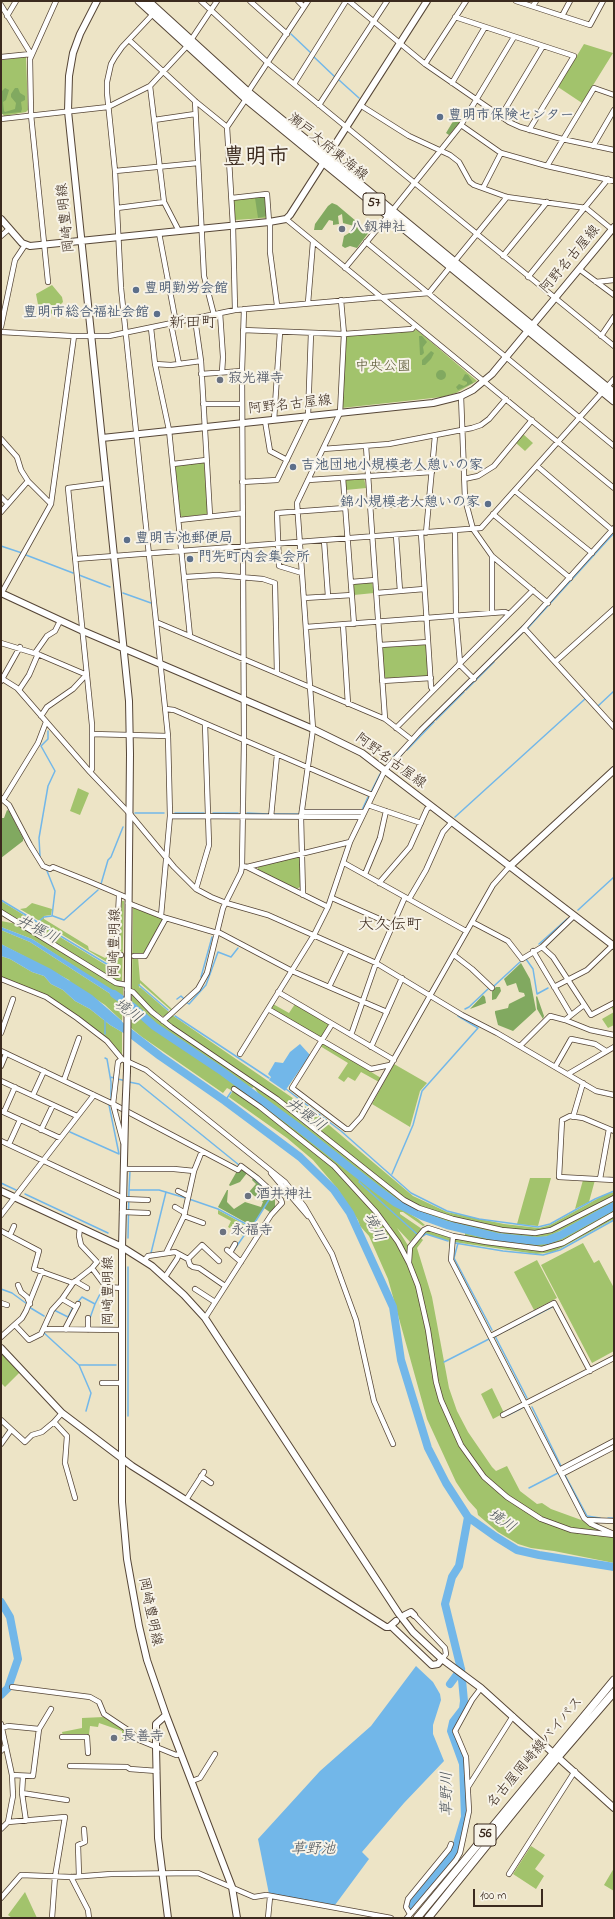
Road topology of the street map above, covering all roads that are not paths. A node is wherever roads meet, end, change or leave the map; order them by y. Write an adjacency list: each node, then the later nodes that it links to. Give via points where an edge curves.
1 (16, 1): 24 (street)
2 (56, 1): 35 (street)
3 (139, 1): 23 (main road, 瀬戸大府東海線 / 57)
4 (148, 1): 33 (main road, 瀬戸大府東海線 / 57)
5 (201, 1): 22 (street)
6 (217, 1): 22 (street)
7 (250, 1): 29 (street)
8 (298, 1): 21 (street)
9 (308, 1): 21 (street)
10 (348, 1): 27 (street); 41 (street)
11 (387, 1): 27 (street)
12 (427, 1): 32 (main road)
13 (466, 1): 26 (street)
14 (516, 1): 20 (street)
15 (536, 1): 20 (street)
16 (570, 1): 25 (street)
17 (603, 1): 25 (street, via 590,25)
18 (94, 2): 51 (main road, 岡崎豊明線, via 73,53 69,76)
19 (1, 5): 24 (street)
20 (533, 6): 25 (street)
21 (304, 7): 29 (street)
22 (211, 10): 33 (street); 37 (street)
23 (153, 14): 31 (street); 33 (main road, 瀬戸大府東海線 / 57)
24 (7, 16): 35 (street)
25 (562, 16)
26 (456, 17): 28 (street); 38 (street)
27 (374, 22): 32 (street); 47 (street)
28 (485, 27): 30 (street); 40 (street)
29 (287, 34): 37 (street)
30 (514, 37): 34 (street); 45 (street)
31 (129, 40): 39 (street); 49 (street, via 111,64 107,82)
32 (400, 42): 38 (street); 48 (main road)
33 (189, 43): 39 (street); 43 (main road, 瀬戸大府東海線 / 57)
34 (543, 46): 54 (street); 60 (street, via 574,56)
35 (31, 54): 36 (street); 53 (street)
36 (1, 57)
37 (268, 63): 41 (street); 43 (street)
38 (425, 64): 40 (street)
39 (163, 72): 42 (street); 46 (street)
40 (452, 82): 45 (street)
41 (294, 84): 47 (street)
42 (150, 86): 49 (street); 56 (street)
43 (247, 95): 58 (street); 66 (main road, 瀬戸大府東海線 / 57)
44 (614, 95): 61 (street, via 594,88)
45 (476, 99): 54 (street); 57 (street)
46 (195, 102): 52 (street); 58 (street)
47 (319, 105): 59 (street)
48 (360, 105): 59 (main road); 64 (street, via 409,136)
49 (108, 107): 51 (street); 70 (street)
50 (614, 110): 62 (street)
51 (68, 111): 53 (street); 94 (main road, 岡崎豊明線)
52 (195, 114): 56 (street); 67 (street)
53 (30, 115): 55 (street); 98 (street)
54 (501, 116): 60 (street)
55 (1, 119)
56 (154, 120): 69 (street)
57 (461, 126): 64 (street); 65 (street)
58 (227, 127): 76 (street)
59 (346, 127): 66 (main road); 73 (street)
60 (529, 130): 61 (street)
61 (562, 139): 62 (street); 68 (street)
62 (593, 146): 63 (street)
63 (614, 150)
64 (440, 151): 73 (street); 74 (street, via 459,162 470,182)
65 (501, 153): 68 (street); 74 (street)
66 (325, 159): 81 (main road, 瀬戸大府東海線 / 57); 83 (main road)
67 (198, 163): 69 (street); 87 (street)
68 (547, 166): 71 (street)
69 (160, 167): 70 (street); 77 (street)
70 (115, 171): 79 (street)
71 (608, 179): 72 (street); 80 (street)
72 (614, 181)
73 (414, 183): 81 (street); 91 (street)
74 (484, 188): 75 (street)
75 (507, 197): 78 (street); 91 (street)
76 (232, 198): 84 (street, via 267,194); 85 (street)
77 (164, 202): 79 (street); 89 (street)
78 (547, 202): 80 (street); 99 (street)
79 (116, 208): 93 (street)
80 (586, 208): 88 (street); 103 (street)
81 (390, 213): 96 (street); 100 (main road, 瀬戸大府東海線 / 57)
82 (1, 219): 86 (main road)
83 (286, 219): 84 (main road); 95 (street)
84 (270, 222): 85 (main road); 113 (street, via 270,252)
85 (233, 226): 87 (main road); 115 (street)
86 (9, 229): 92 (street); 97 (main road)
87 (202, 229): 89 (main road); 117 (street, via 204,276)
88 (613, 229): 102 (main road, 阿野名古屋線)
89 (179, 231): 90 (main road)
90 (159, 233): 93 (main road); 120 (street)
91 (477, 235): 99 (street); 100 (street)
92 (1, 236)
93 (118, 237): 94 (main road); 128 (street)
94 (81, 241): 98 (main road); 132 (main road, 岡崎豊明線)
95 (313, 242): 101 (street); 112 (street)
96 (366, 242): 101 (street); 107 (street)
97 (25, 245): 98 (main road); 122 (street, via 15,260)
98 (44, 245): 105 (street)
99 (503, 256): 103 (street)
100 (452, 264): 107 (street); 124 (main road, 瀬戸大府東海線 / 57)
101 (345, 268): 109 (street)
102 (579, 269): 106 (street); 110 (main road, 阿野名古屋線)
103 (528, 277): 110 (street)
104 (614, 280): 106 (street)
105 (48, 282)
106 (596, 282): 108 (street)
107 (429, 293): 109 (street); 135 (street)
108 (614, 295)
109 (380, 296): 111 (street); 121 (street)
110 (555, 299): 124 (main road, 阿野名古屋線); 133 (street)
111 (341, 300): 112 (street); 130 (street)
112 (308, 303): 113 (street)
113 (277, 305): 114 (street)
114 (244, 309): 115 (street); 125 (street)
115 (235, 310): 116 (street)
116 (220, 313): 117 (street); 140 (street)
117 (214, 315): 119 (street)
118 (614, 317): 133 (street)
119 (195, 318): 120 (street); 136 (street)
120 (173, 323): 123 (street); 138 (street)
121 (415, 325): 130 (street, via 412,328); 143 (street)
122 (1, 327)
123 (151, 328): 128 (street); 137 (street)
124 (531, 328): 135 (main road, 阿野名古屋線); 144 (main road, 瀬戸大府東海線 / 57)
125 (243, 330): 127 (street); 139 (street)
126 (1, 332): 131 (street)
127 (280, 332): 129 (street); 154 (street)
128 (127, 333): 132 (street); 161 (street)
129 (311, 333): 130 (street); 152 (street)
130 (344, 334): 151 (street)
131 (74, 336): 132 (street); 186 (street)
132 (91, 336): 163 (main road, 岡崎豊明線)
133 (601, 336): 134 (street)
134 (614, 346)
135 (506, 358): 143 (main road, 阿野名古屋線); 153 (street)
136 (201, 361): 138 (street); 141 (street)
137 (155, 364): 138 (street); 159 (street)
138 (179, 364)
139 (242, 371): 140 (street); 150 (street)
140 (222, 372): 141 (street)
141 (202, 374): 149 (street)
142 (614, 378): 144 (street)
143 (485, 382): 146 (main road, 阿野名古屋線); 147 (street)
144 (605, 389): 145 (main road, 瀬戸大府東海線 / 57); 148 (main road, 瀬戸大府東海線 / 57); 153 (street)
145 (614, 393)
146 (461, 396): 151 (main road, 阿野名古屋線, via 433,403); 160 (street)
147 (506, 399): 155 (street); 160 (street, via 494,415 481,425)
148 (614, 401)
149 (204, 404): 150 (street); 158 (street)
150 (242, 404): 157 (street)
151 (340, 413): 152 (main road, 阿野名古屋線); 168 (street)
152 (308, 416): 154 (main road, 阿野名古屋線); 170 (street)
153 (580, 418): 165 (street); 167 (street)
154 (274, 420): 156 (main road, 阿野名古屋線)
155 (532, 420): 165 (street); 176 (street, via 494,466 478,476)
156 (265, 421): 157 (main road, 阿野名古屋線); 170 (street, via 270,452)
157 (242, 423): 158 (main road, 阿野名古屋線); 179 (street)
158 (205, 427): 159 (main road, 阿野名古屋線); 169 (street)
159 (169, 430): 161 (main road, 阿野名古屋線); 171 (street)
160 (462, 430): 162 (street); 176 (street)
161 (137, 434): 163 (main road, 阿野名古屋線); 208 (street)
162 (435, 436): 166 (street); 173 (street)
163 (102, 438): 180 (main road)
164 (1, 439): 178 (street, via 17,457)
165 (558, 442): 172 (street); 181 (street)
166 (366, 446): 168 (street); 174 (street)
167 (614, 446)
168 (324, 449): 177 (street)
169 (206, 460): 171 (street); 193 (street)
170 (287, 460): 179 (street, via 277,480)
171 (173, 464): 194 (street)
172 (537, 466): 182 (street); 196 (street)
173 (432, 472): 174 (street); 184 (street)
174 (368, 476): 175 (street); 187 (street)
175 (343, 478): 177 (street); 188 (street)
176 (464, 479): 195 (street, via 467,512)
177 (308, 480): 189 (street, via 297,503)
178 (28, 481): 185 (street); 186 (street)
179 (242, 482): 191 (street)
180 (107, 483): 210 (main road); 212 (street, via 68,488)
181 (614, 488)
182 (515, 491): 192 (street); 209 (street)
183 (1, 497): 185 (street)
184 (429, 502): 187 (street); 199 (street)
185 (8, 504): 190 (street)
186 (51, 504): 223 (street)
187 (370, 506): 201 (street)
188 (345, 508): 189 (street); 202 (street)
189 (298, 511): 204 (street); 205 (street, via 277,513)
190 (1, 512)
191 (242, 513): 193 (street); 206 (street)
192 (493, 514): 195 (street, via 481,528); 216 (street)
193 (210, 516): 194 (street)
194 (179, 520): 207 (street)
195 (473, 529): 197 (street); 211 (street)
196 (613, 529): 209 (street)
197 (455, 530): 199 (street); 231 (street)
198 (420, 533): 199 (street); 200 (street); 219 (street)
199 (426, 533)
200 (396, 535): 201 (street); 221 (street)
201 (372, 537): 202 (street); 217 (street)
202 (348, 539): 203 (street); 218 (street)
203 (324, 540): 204 (street); 225 (street)
204 (300, 542): 205 (street); 213 (street)
205 (277, 544): 206 (street); 213 (street, via 279,566)
206 (243, 546): 207 (street); 215 (street)
207 (182, 550): 208 (street); 214 (street)
208 (149, 553): 210 (street); 234 (street)
209 (592, 553): 216 (street)
210 (114, 556): 212 (street); 246 (main road)
211 (492, 556): 220 (street); 229 (street)
212 (75, 559): 240 (street)
213 (302, 573): 226 (street)
214 (185, 577): 215 (street); 241 (street)
215 (243, 577): 248 (street); 252 (street, via 275,583)
216 (570, 578): 227 (street)
217 (375, 580): 218 (street); 222 (street)
218 (351, 582): 224 (street)
219 (424, 589): 221 (street); 232 (street)
220 (533, 590): 227 (street); 230 (street)
221 (400, 591): 222 (street)
222 (376, 593): 235 (street)
223 (1, 594): 233 (main road, 阿野名古屋線)
224 (352, 595): 225 (street); 236 (street)
225 (328, 596): 226 (street)
226 (304, 598): 238 (street)
227 (548, 603): 239 (street)
228 (614, 609): 249 (street)
229 (492, 613): 230 (street); 231 (street)
230 (509, 614): 251 (street)
231 (456, 616): 232 (street); 251 (street)
232 (427, 618): 235 (street); 243 (street)
233 (60, 621): 240 (main road, 阿野名古屋線); 247 (street)
234 (156, 622): 241 (street); 250 (street)
235 (378, 622): 236 (street); 244 (street)
236 (354, 624): 237 (street)
237 (343, 625): 238 (street); 262 (street)
238 (306, 627): 258 (street)
239 (524, 628): 249 (street); 256 (street)
240 (83, 631): 246 (main road, 阿野名古屋線); 253 (street)
241 (190, 636): 248 (street)
242 (1, 642): 245 (street)
243 (428, 642): 244 (street); 254 (street)
244 (380, 645): 257 (street)
245 (20, 647): 247 (street); 255 (street)
246 (123, 647): 250 (main road, 阿野名古屋線); 272 (main road, 岡崎豊明線)
247 (36, 653): 253 (street); 259 (street, via 29,676)
248 (244, 659): 252 (street); 261 (street)
249 (555, 662): 268 (street)
250 (161, 664): 261 (main road, 阿野名古屋線); 263 (street)
251 (460, 664): 256 (street); 260 (street)
252 (277, 673): 258 (street)
253 (87, 675): 264 (street); 271 (street)
254 (431, 678): 257 (street); 260 (street)
255 (1, 679): 259 (street)
256 (474, 679): 275 (street)
257 (382, 681): 265 (street)
258 (310, 688): 262 (street); 270 (street)
259 (19, 690): 264 (street)
260 (433, 690): 269 (street)
261 (244, 700): 270 (main road, 阿野名古屋線); 274 (street)
262 (348, 704): 265 (street)
263 (166, 709): 267 (street); 273 (street)
264 (41, 716): 266 (street)
265 (384, 719): 269 (street)
266 (46, 722): 280 (street); 282 (street, via 38,743)
267 (205, 724): 274 (street); 290 (street)
268 (614, 727)
269 (396, 728): 275 (street)
270 (313, 729): 277 (street); 278 (main road, 阿野名古屋線, via 362,753)
271 (92, 734): 272 (street); 280 (street)
272 (131, 735): 273 (street); 286 (main road, 岡崎豊明線)
273 (168, 736): 289 (street)
274 (244, 740): 276 (street); 291 (street)
275 (412, 740): 278 (street)
276 (277, 755): 277 (street); 292 (street)
277 (308, 768): 281 (street); 287 (street)
278 (385, 770): 281 (street); 284 (main road, 阿野名古屋線)
279 (614, 770): 301 (main road)
280 (90, 772): 286 (street)
281 (372, 795): 283 (street)
282 (2, 799): 306 (street, via 9,805 43,866 88,880)
283 (368, 805): 285 (street); 288 (street)
284 (431, 806): 293 (main road, 阿野名古屋線); 294 (street)
285 (386, 811): 294 (street); 302 (street, via 380,838)
286 (130, 814): 297 (street); 309 (main road, 岡崎豊明線)
287 (302, 814): 288 (street); 292 (street); 296 (street)
288 (363, 815): 295 (street)
289 (170, 816): 290 (street); 297 (street)
290 (209, 816): 291 (street); 304 (street, via 209,845)
291 (243, 816): 292 (street); 299 (street)
292 (272, 817)
293 (452, 822): 301 (main road, 阿野名古屋線); 308 (street, via 443,832 426,870)
294 (421, 823): 303 (street, via 410,847)
295 (350, 842): 296 (street); 298 (street)
296 (302, 854): 300 (street); 305 (street)
297 (166, 856): 304 (street); 313 (street)
298 (344, 863): 302 (street); 307 (street)
299 (242, 866): 300 (street); 310 (street)
300 (247, 867): 305 (street)
301 (509, 867): 314 (main road, 阿野名古屋線); 316 (street, via 493,885)
302 (365, 874): 303 (street)
303 (379, 883): 308 (street)
304 (196, 888): 310 (street)
305 (303, 894): 311 (street)
306 (119, 896): 309 (street); 325 (street, via 116,955)
307 (332, 898): 311 (street); 317 (street)
308 (407, 898): 317 (street); 319 (street)
309 (128, 901): 313 (street); 336 (main road, 岡崎豊明線)
310 (226, 903): 318 (street); 320 (street, via 268,915)
311 (328, 907): 320 (street)
312 (1, 912): 336 (street)
313 (161, 916): 315 (street)
314 (574, 916): 321 (main road, 阿野名古屋線); 322 (street)
315 (166, 918): 318 (street); 327 (street, via 145,956)
316 (472, 922): 319 (street); 324 (street, via 508,941 522,958)
317 (393, 925): 328 (street)
318 (218, 932): 329 (street); 347 (street, via 207,973 198,989)
319 (466, 932): 326 (street)
320 (314, 935): 323 (street); 329 (street)
321 (614, 946): 332 (street, via 587,970)
322 (542, 947): 324 (street); 332 (street, via 553,957)
323 (346, 950): 328 (street); 333 (street)
324 (533, 951): 334 (street)
325 (121, 955)
326 (454, 955): 335 (street); 338 (street)
327 (134, 956)
328 (376, 963): 330 (street); 340 (street)
329 (292, 971): 333 (street); 337 (street)
330 (402, 978): 338 (street); 344 (street)
331 (1, 979): 361 (street, via 29,989 58,1005 107,1041)
332 (568, 980): 334 (street); 342 (street)
333 (329, 987): 340 (street)
334 (554, 987): 345 (street)
335 (492, 988)
336 (127, 989): 347 (street); 361 (main road, 岡崎豊明線)
337 (278, 992): 343 (street); 348 (street)
338 (431, 996): 354 (street); 362 (street)
339 (13, 999): 349 (street)
340 (362, 1001): 344 (street); 350 (street)
341 (614, 1003): 342 (street, via 591,1015)
342 (584, 1005): 345 (street)
343 (268, 1009): 353 (street); 360 (street)
344 (387, 1012): 355 (street)
345 (571, 1015): 346 (street)
346 (565, 1020): 351 (street, via 590,1030); 354 (street, via 550,1016)
347 (163, 1021): 398 (street, via 277,1099 404,1200 419,1208 441,1216 495,1228 535,1233 551,1230)
348 (332, 1024): 350 (street); 353 (street)
349 (1, 1033)
350 (351, 1035): 355 (street)
351 (614, 1035)
352 (79, 1038): 368 (street)
353 (322, 1041): 364 (street, via 371,1069); 364 (street, via 292,1088 346,1130 357,1123)
354 (520, 1046): 365 (street)
355 (371, 1047): 362 (street)
356 (614, 1047): 358 (street)
357 (1, 1051): 359 (street)
358 (606, 1051): 365 (street, via 595,1044 571,1039); 367 (street)
359 (6, 1054): 363 (street); 366 (street)
360 (240, 1054)
361 (125, 1060): 376 (street, via 118,1062); 387 (main road, 岡崎豊明線, bridge); 458 (street, via 146,1070 285,1182 314,1223 332,1254 350,1300 374,1401)
362 (394, 1060): 364 (street)
363 (1, 1066)
364 (390, 1066)
365 (555, 1067): 367 (street)
366 (44, 1071): 368 (street); 373 (street)
367 (568, 1074): 370 (street)
368 (64, 1080): 374 (street)
369 (1, 1081): 371 (street)
370 (583, 1083): 375 (street, via 596,1091); 380 (street)
371 (15, 1087): 373 (street); 378 (street)
372 (234, 1089): 421 (street, via 334,1166 388,1227)
373 (33, 1095): 377 (street)
374 (94, 1095): 376 (street); 379 (street)
375 (614, 1095)
376 (113, 1104): 387 (street); 388 (street)
377 (53, 1105): 379 (street); 382 (street)
378 (3, 1111): 381 (street)
379 (77, 1116): 384 (street)
380 (573, 1117): 383 (street, via 588,1119); 392 (street, via 562,1120 559,1177)
381 (20, 1120): 382 (street); 386 (street)
382 (41, 1130): 384 (street)
383 (612, 1130): 392 (street)
384 (60, 1138): 389 (street)
385 (1, 1141): 386 (street)
386 (9, 1144): 389 (street)
387 (124, 1146): 390 (main road, 岡崎豊明線)
388 (202, 1151): 391 (street); 420 (street, via 257,1178 282,1203 270,1215)
389 (43, 1161): 397 (street); 399 (street)
390 (124, 1169): 391 (street); 399 (main road, 岡崎豊明線)
391 (194, 1171): 396 (street)
392 (600, 1179): 393 (street)
393 (614, 1180)
394 (1, 1191): 397 (main road)
395 (178, 1192): 396 (street)
396 (188, 1196): 406 (street)
397 (15, 1198): 405 (street); 409 (main road)
398 (614, 1198)
399 (123, 1199): 400 (street); 402 (main road, 岡崎豊明線)
400 (148, 1200)
401 (175, 1207): 406 (street)
402 (122, 1212): 403 (street); 414 (main road, 岡崎豊明線)
403 (148, 1212)
404 (614, 1214): 412 (street, via 563,1243 542,1249)
405 (1, 1215)
406 (185, 1215): 407 (street); 415 (street)
407 (203, 1223)
408 (14, 1226): 411 (street)
409 (80, 1227): 414 (main road); 422 (street, via 81,1245 97,1262)
410 (1, 1231): 411 (street)
411 (10, 1235): 423 (street, via 40,1251 34,1269)
412 (453, 1236): 421 (street, via 428,1228 424,1230 410,1248); 443 (street, via 451,1260)
413 (235, 1244): 420 (street, via 229,1250)
414 (122, 1247): 418 (main road); 429 (main road, 岡崎豊明線)
415 (166, 1253): 416 (street); 418 (street, via 148,1256)
416 (179, 1254): 417 (street); 424 (street)
417 (188, 1259): 419 (street, via 202,1245); 427 (street, via 190,1265 199,1268)
418 (144, 1261): 424 (main road)
419 (219, 1261)
420 (241, 1262): 427 (street)
421 (409, 1263): 467 (street, via 422,1302 433,1370 441,1400 454,1432 484,1477 507,1497 541,1519 571,1530)
422 (92, 1268): 425 (street); 429 (street, via 106,1287)
423 (42, 1272): 425 (street); 434 (street)
424 (165, 1277): 437 (main road)
425 (74, 1282): 428 (street); 431 (street)
426 (18, 1285): 434 (street)
427 (225, 1286): 432 (street)
428 (87, 1288)
429 (122, 1288): 442 (main road, 岡崎豊明線)
430 (195, 1289): 432 (street)
431 (62, 1299): 439 (street, via 52,1310); 440 (street, via 77,1305)
432 (215, 1302): 437 (street)
433 (1, 1303): 435 (street)
434 (30, 1304): 438 (street)
435 (7, 1305)
436 (88, 1318): 441 (street)
437 (204, 1318): 472 (main road, via 399,1614 413,1632)
438 (15, 1325): 439 (street, via 29,1340 41,1334); 444 (street)
439 (44, 1329): 440 (street)
440 (66, 1330): 441 (street)
441 (88, 1330): 442 (street)
442 (122, 1330): 449 (main road, 岡崎豊明線)
443 (491, 1336): 447 (street, via 554,1303); 450 (street)
444 (1, 1337)
445 (1, 1348): 451 (main road)
446 (614, 1358): 447 (street)
447 (590, 1371): 450 (street)
448 (102, 1383): 449 (street)
449 (122, 1383): 460 (main road, 岡崎豊明線)
450 (526, 1404): 452 (street); 461 (street)
451 (62, 1413): 454 (street); 460 (main road)
452 (503, 1415)
453 (1, 1420): 455 (street)
454 (54, 1422): 455 (street, via 24,1442); 463 (street, via 67,1436 65,1463)
455 (11, 1430): 457 (street)
456 (614, 1441): 461 (street)
457 (1, 1444)
458 (392, 1444)
459 (614, 1447): 461 (street)
460 (122, 1459): 464 (main road); 478 (main road, 岡崎豊明線, via 123,1521 133,1598 147,1660)
461 (561, 1472): 465 (street)
462 (211, 1483): 464 (street, via 202,1474)
463 (76, 1498)
464 (186, 1500): 471 (main road, via 386,1626)
465 (587, 1520): 466 (street); 467 (street)
466 (614, 1521)
467 (614, 1535)
468 (405, 1615): 469 (main road, via 411,1612)
469 (414, 1615): 472 (street, via 445,1648 446,1654)
470 (396, 1621): 471 (main road)
471 (391, 1626): 472 (main road, via 432,1665 438,1664)
472 (442, 1659): 475 (main road)
473 (614, 1680): 489 (main road, 名古屋岡崎線バイパス / 56)
474 (12, 1687): 484 (street, via 90,1697 99,1702 104,1714 131,1732 138,1740)
475 (481, 1688): 479 (main road); 496 (street, via 455,1731 466,1757)
476 (614, 1692): 489 (main road, 名古屋岡崎線バイパス / 56)
477 (51, 1709): 481 (street)
478 (166, 1715): 484 (main road, via 156,1724); 487 (main road, 岡崎豊明線)
479 (514, 1716): 489 (main road); 496 (street)
480 (2, 1726): 481 (street); 483 (street)
481 (39, 1728): 494 (street, via 32,1776)
482 (62, 1737): 486 (street, via 87,1737)
483 (6, 1746): 485 (street); 493 (street)
484 (156, 1747): 487 (street, via 176,1755); 491 (main road)
485 (1, 1751)
486 (88, 1752)
487 (181, 1754): 495 (main road, 岡崎豊明線)
488 (215, 1754): 495 (street, via 200,1778)
489 (556, 1755): 492 (main road); 513 (main road, 名古屋岡崎線バイパス / 56); 520 (main road, 名古屋岡崎線バイパス / 56)
490 (70, 1766): 491 (street, via 127,1767)
491 (157, 1771): 505 (main road, via 158,1838)
492 (575, 1771): 499 (main road); 506 (street)
493 (12, 1775): 494 (street); 501 (street, via 13,1796)
494 (23, 1776): 497 (street)
495 (192, 1781): 510 (main road, 岡崎豊明線)
496 (468, 1787): 513 (street, via 469,1817 460,1853)
497 (22, 1793): 498 (street); 500 (street)
498 (67, 1800)
499 (614, 1808)
500 (26, 1821): 501 (street); 508 (street, via 65,1817)
501 (8, 1822): 502 (street)
502 (1, 1829)
503 (84, 1829): 507 (street, via 85,1842 78,1845)
504 (451, 1844): 513 (street, via 408,1899 406,1907)
505 (162, 1874): 507 (street); 510 (street, via 198,1874); 516 (main road)
506 (509, 1874)
507 (79, 1876): 509 (street)
508 (55, 1877): 509 (street); 512 (street, via 21,1875); 514 (street)
509 (70, 1877): 515 (street, via 88,1910)
510 (232, 1886): 511 (street, via 254,1897); 517 (main road, 岡崎豊明線)
511 (270, 1897): 518 (street); 519 (street)
512 (1, 1898)
513 (411, 1917)
514 (52, 1918)
515 (89, 1918)
516 (168, 1918)
517 (237, 1918)
518 (268, 1918)
519 (391, 1918)
520 (428, 1918)

